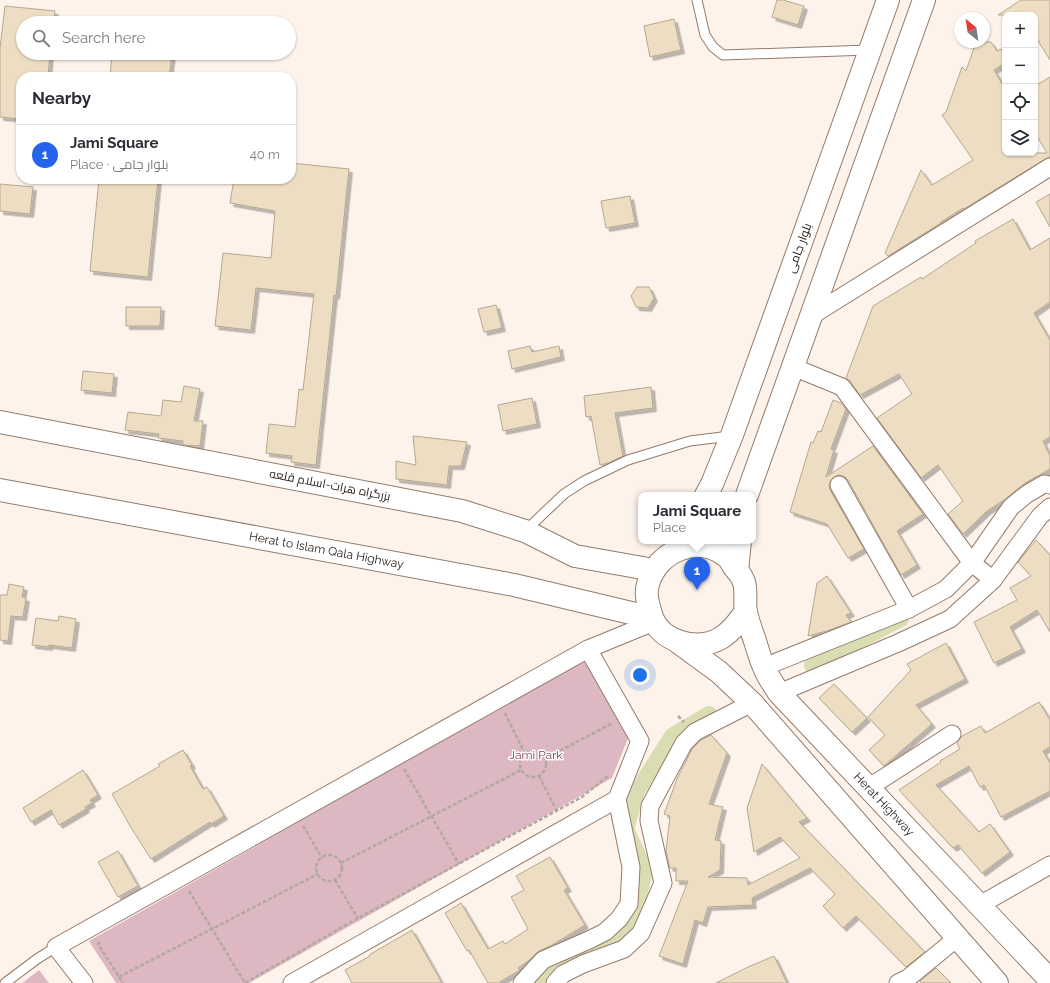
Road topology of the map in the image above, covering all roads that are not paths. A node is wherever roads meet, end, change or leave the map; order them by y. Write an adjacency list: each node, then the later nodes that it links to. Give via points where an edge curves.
1 (697, 0): 4 (lane, via 705,35 723,55)
2 (888, 0): 4 (highway, بلوار جامی)
3 (924, 0): 6 (highway)
4 (870, 50): 9 (highway, بلوار جامی)
5 (1050, 167): 6 (street)
6 (811, 316): 7 (highway)
7 (793, 367): 14 (highway); 19 (street, via 842,386)
8 (0, 422): 16 (highway, بزرگراه هرات-اسلام قلعه, via 462,511)
9 (732, 435): 13 (highway, بلوار جامی); 16 (lane, via 690,441 628,460 584,481 564,494)
10 (839, 485): 23 (street)
11 (1050, 485): 19 (street, via 1044,484 1011,507)
12 (0, 490): 25 (highway, Herat to Islam Qala Highway, via 514,585)
13 (708, 492)
14 (748, 492)
15 (1050, 507): 22 (street, via 1040,516)
16 (525, 531): 20 (highway, بزرگراه هرات-اسلام قلعه, via 576,556)
17 (740, 544): 21 (highway)
18 (678, 546): 20 (highway, via 663,558); 21 (highway, via 703,546 716,550 728,557)
19 (972, 563): 22 (street); 23 (street, via 946,589)
20 (654, 570): 25 (highway, via 648,585 647,602)
21 (737, 570): 24 (highway, via 744,582)
22 (993, 580): 29 (street, via 950,619)
23 (909, 610): 28 (street)
24 (746, 611): 26 (highway, via 721,638 706,644 690,644); 28 (highway, Herat Highway)
25 (653, 620): 26 (highway, via 663,632); 27 (street)
26 (675, 640): 30 (highway, via 719,672)
27 (588, 649): 33 (street, via 640,741); 37 (street)
28 (764, 667): 29 (highway, Herat Highway)
29 (779, 693): 32 (highway, Herat Highway)
30 (752, 703): 36 (highway); 43 (street, via 695,732 684,742 650,806 649,821 663,883 641,933 624,949 583,964 563,974)
31 (952, 734): 32 (street)
32 (868, 788): 35 (highway, Herat Highway)
33 (617, 799): 39 (street); 42 (street, via 631,867 629,904 619,919 605,932 544,960)
34 (1050, 865): 35 (street)
35 (978, 906): 38 (highway, Herat Highway)
36 (957, 938): 44 (street, via 908,978); 45 (highway)
37 (56, 947): 40 (lane); 41 (street)
38 (1050, 980)
39 (298, 982)
40 (5, 983)
41 (84, 983)
42 (522, 983)
43 (555, 983)
44 (898, 983)
45 (997, 983)

